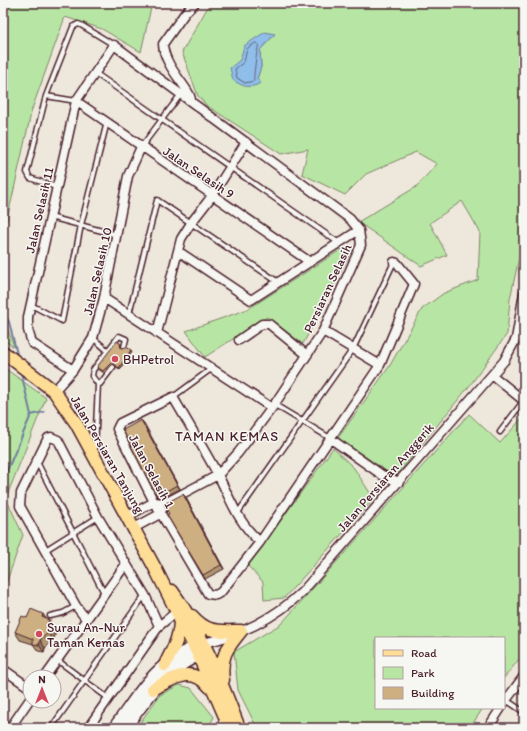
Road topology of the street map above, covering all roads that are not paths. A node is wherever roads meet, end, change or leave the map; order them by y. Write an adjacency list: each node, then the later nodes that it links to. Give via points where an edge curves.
1 (195, 3): 7 (street, via 163,44 165,59 190,93)
2 (114, 45): 3 (street, Jalan Selasih 11); 4 (street, Persiaran Selasih); 5 (lane, via 81,25 75,25)
3 (94, 73): 6 (street, Jalan Selasih 11); 8 (lane)
4 (181, 94): 7 (street, Persiaran Selasih); 8 (lane)
5 (46, 96): 6 (lane); 13 (lane, via 27,175)
6 (76, 101): 9 (street, Jalan Selasih 9); 13 (street, Jalan Selasih 11)
7 (191, 101): 10 (street, Persiaran Selasih)
8 (162, 120): 11 (lane); 12 (lane)
9 (107, 122): 11 (street, Jalan Selasih 9); 17 (lane)
10 (246, 142): 12 (street); 18 (street, Persiaran Selasih, via 350,219)
11 (141, 147): 14 (street, Jalan Selasih 9); 19 (street, Jalan Selasih 10, via 128,176)
12 (230, 169): 14 (street); 20 (lane)
13 (56, 187): 15 (street, Jalan Selasih 11)
14 (212, 196): 16 (street); 22 (street, Jalan Selasih 9)
15 (50, 217): 17 (lane); 27 (street, Jalan Selasih 11)
16 (191, 223): 21 (street, via 181,239); 24 (lane); 28 (lane, via 157,200)
17 (81, 226): 19 (lane); 27 (lane, via 62,321)
18 (359, 230): 20 (street); 29 (street, Persiaran Selasih, via 361,245)
19 (118, 235): 26 (street, Jalan Selasih 10)
20 (339, 243): 22 (street)
21 (178, 251): 24 (street, via 252,300); 30 (street)
22 (310, 262): 24 (street)
23 (394, 262): 34 (lane); 38 (street, via 414,284)
24 (279, 282)
25 (524, 293): 42 (street, Jalan Persiaran Anggerik, via 516,339 504,361)
26 (104, 298): 28 (street); 31 (street, Jalan Selasih 10)
27 (30, 305): 41 (street, Jalan Selasih 11, via 28,330 32,343)
28 (129, 314): 30 (street)
29 (322, 331): 34 (street); 37 (street, Persiaran Selasih)
30 (157, 333): 40 (street)
31 (93, 338): 35 (lane); 41 (street, Jalan Selasih 10)
32 (239, 340): 37 (street, via 262,324 269,324)
33 (124, 347): 35 (lane, via 126,339 119,336)
34 (353, 349): 38 (street); 48 (lane)
35 (107, 350): 43 (lane, via 93,370 92,376)
36 (3, 352): 44 (main road, Jalan Persiaran Tanjung)
37 (307, 355): 47 (street, Persiaran Selasih)
38 (380, 365): 50 (street)
39 (113, 367): 43 (lane)
40 (211, 368): 45 (lane, Jalan Selasih 1); 47 (street)
41 (73, 370): 44 (street, Jalan Selasih 10)
42 (492, 375): 46 (street); 54 (street, Jalan Persiaran Anggerik)
43 (98, 384): 51 (lane)
44 (54, 391): 51 (main road, Jalan Persiaran Tanjung)
45 (173, 397): 53 (street); 55 (street, Jalan Selasih 1, via 120,423 117,429)
46 (524, 400): 49 (lane)
47 (273, 406): 48 (lane); 53 (street, Persiaran Selasih)
48 (303, 421): 50 (lane); 58 (lane)
49 (500, 432)
50 (331, 438): 54 (street, via 382,476); 63 (street)
51 (95, 457): 59 (main road, Jalan Persiaran Tanjung)
52 (36, 460): 60 (street, via 48,438 54,436); 62 (lane); 64 (street, via 19,499 20,506)
53 (218, 475): 56 (street, Persiaran Selasih); 58 (street)
54 (399, 482): 73 (street, Jalan Persiaran Anggerik, via 292,602 270,618)
55 (154, 502): 56 (street); 57 (street, Jalan Selasih 1); 59 (street)
56 (164, 503): 57 (street)
57 (160, 514): 61 (street); 63 (street, Jalan Selasih 1, via 208,594 216,595 221,592)
58 (237, 515): 63 (street, via 247,531)
59 (128, 516): 61 (main road, Jalan Persiaran Tanjung)
60 (98, 517): 62 (lane); 65 (street)
61 (134, 528): 69 (main road, Jalan Persiaran Tanjung)
62 (74, 532): 64 (lane); 66 (lane)
63 (260, 542)
64 (44, 551): 68 (street)
65 (126, 564): 66 (street); 67 (street)
66 (104, 594): 71 (street)
67 (145, 595): 72 (street); 80 (lane)
68 (76, 606): 70 (lane); 71 (street)
69 (179, 612): 72 (street); 73 (main road, via 211,630); 74 (main road, Jalan Persiaran Tanjung); 74 (main road, Jalan Persiaran Tanjung); 76 (main road, via 180,631)
70 (50, 616)
71 (86, 619): 75 (street)
72 (159, 626): 84 (street)
73 (241, 631): 74 (street, Jalan Persiaran Anggerik); 83 (main road, via 223,658)
74 (200, 649): 76 (street, Jalan Persiaran Anggerik); 82 (street, Jalan Persiaran Anggerik, via 171,670); 83 (main road, Jalan Persiaran Tanjung)
75 (57, 660): 78 (street); 80 (lane)
76 (165, 665): 93 (street, Jalan Persiaran Anggerik, via 155,674)
77 (3, 669): 81 (street)
78 (51, 669)
79 (524, 676): 85 (street)
80 (84, 680): 84 (lane); 91 (lane)
81 (22, 682)
82 (153, 689): 83 (main road, via 175,677 187,675 198,677); 94 (street, Jalan Persiaran Anggerik)
83 (220, 691): 89 (main road, Jalan Persiaran Tanjung); 96 (main road, Jalan Persiaran Tanjung)
84 (108, 698): 92 (street)
85 (505, 702): 88 (lane)
86 (23, 709): 90 (street)
87 (500, 709): 97 (street)
88 (524, 712)
89 (223, 724): 95 (lane)
90 (10, 728)
91 (51, 728)
92 (88, 728)
93 (114, 728)
94 (125, 728)
95 (213, 728)
96 (239, 728)
97 (488, 728)

